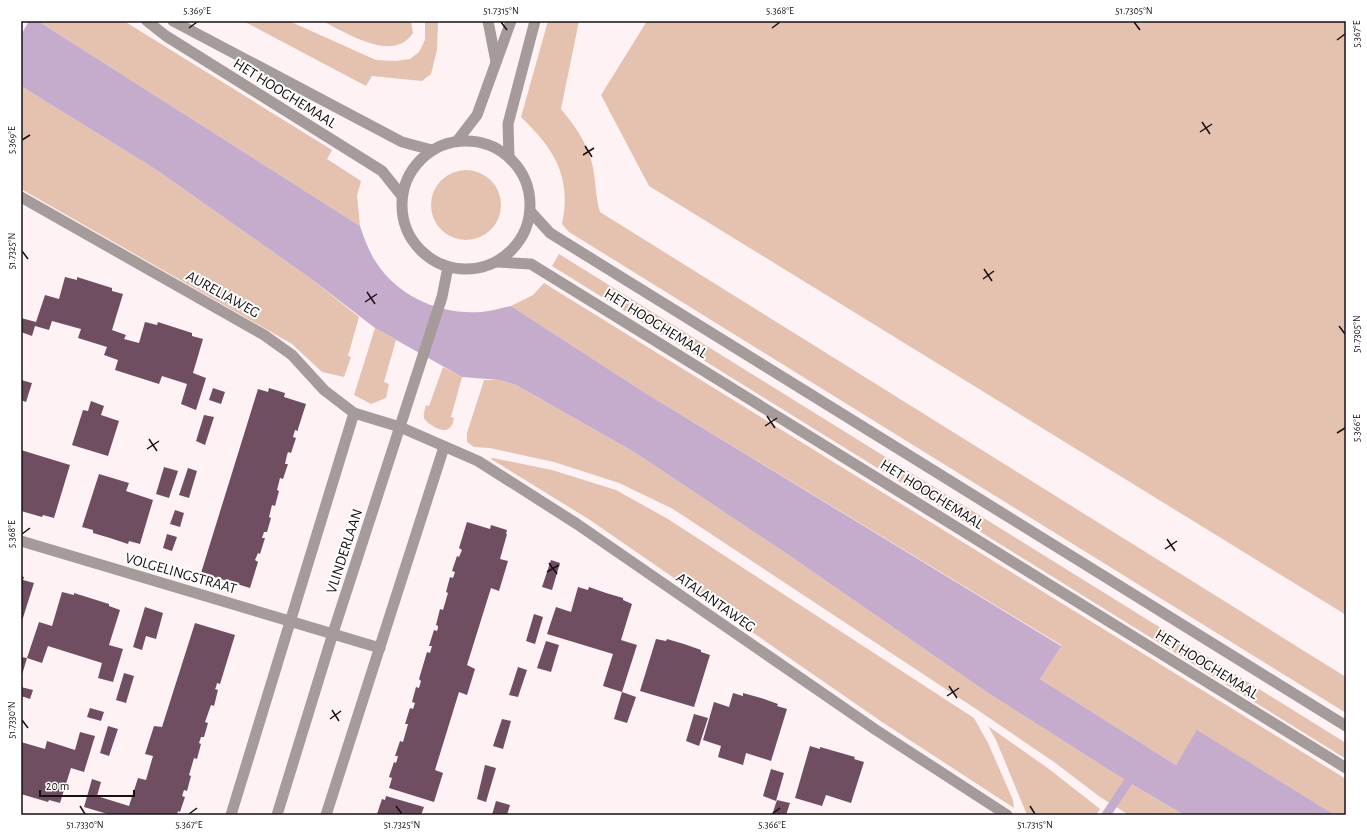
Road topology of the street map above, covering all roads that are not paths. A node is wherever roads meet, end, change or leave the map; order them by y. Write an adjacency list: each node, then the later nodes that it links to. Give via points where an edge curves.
1 (147, 21): 10 (street, HET HOOGHEMAAL, via 166,36 382,171)
2 (173, 21): 8 (street, HET HOOGHEMAAL, via 402,142)
3 (488, 21): 6 (street)
4 (511, 21): 6 (street)
5 (535, 21): 9 (street, via 508,124)
6 (496, 62): 7 (street, via 477,115)
7 (457, 141): 8 (street); 9 (street, via 485,144 498,149)
8 (432, 150): 10 (street, via 418,162 407,178)
9 (509, 158): 12 (street, via 526,182)
10 (402, 196): 14 (street, via 402,215 407,232 431,259)
11 (21, 197): 15 (street, AURELIAWEG, via 264,335 292,355 324,390)
12 (530, 211): 13 (street, via 520,240); 22 (street, HET HOOGHEMAAL, via 550,233)
13 (497, 262): 14 (street, via 473,269); 23 (street, HET HOOGHEMAAL, via 531,264)
14 (448, 267): 16 (street, VLINDERLAAN, via 442,297)
15 (354, 412): 16 (street, AURELIAWEG); 19 (street, VLINDERLAAN)
16 (400, 427): 17 (street, ATALANTAWEG); 20 (street, VLINDERLAAN)
17 (444, 446): 21 (street); 27 (street, ATALANTAWEG, via 478,461 577,524 876,730)
18 (21, 541): 19 (street, VOLGELINGSTRAAT)
19 (291, 620): 20 (street, VOLGELINGSTRAAT); 24 (street, VLINDERLAAN)
20 (333, 633): 21 (street, VOLGELINGSTRAAT); 25 (street, VLINDERLAAN)
21 (380, 648): 26 (street)
22 (1346, 726)
23 (1346, 768)
24 (231, 815)
25 (277, 815)
26 (326, 815)
27 (1007, 815)

